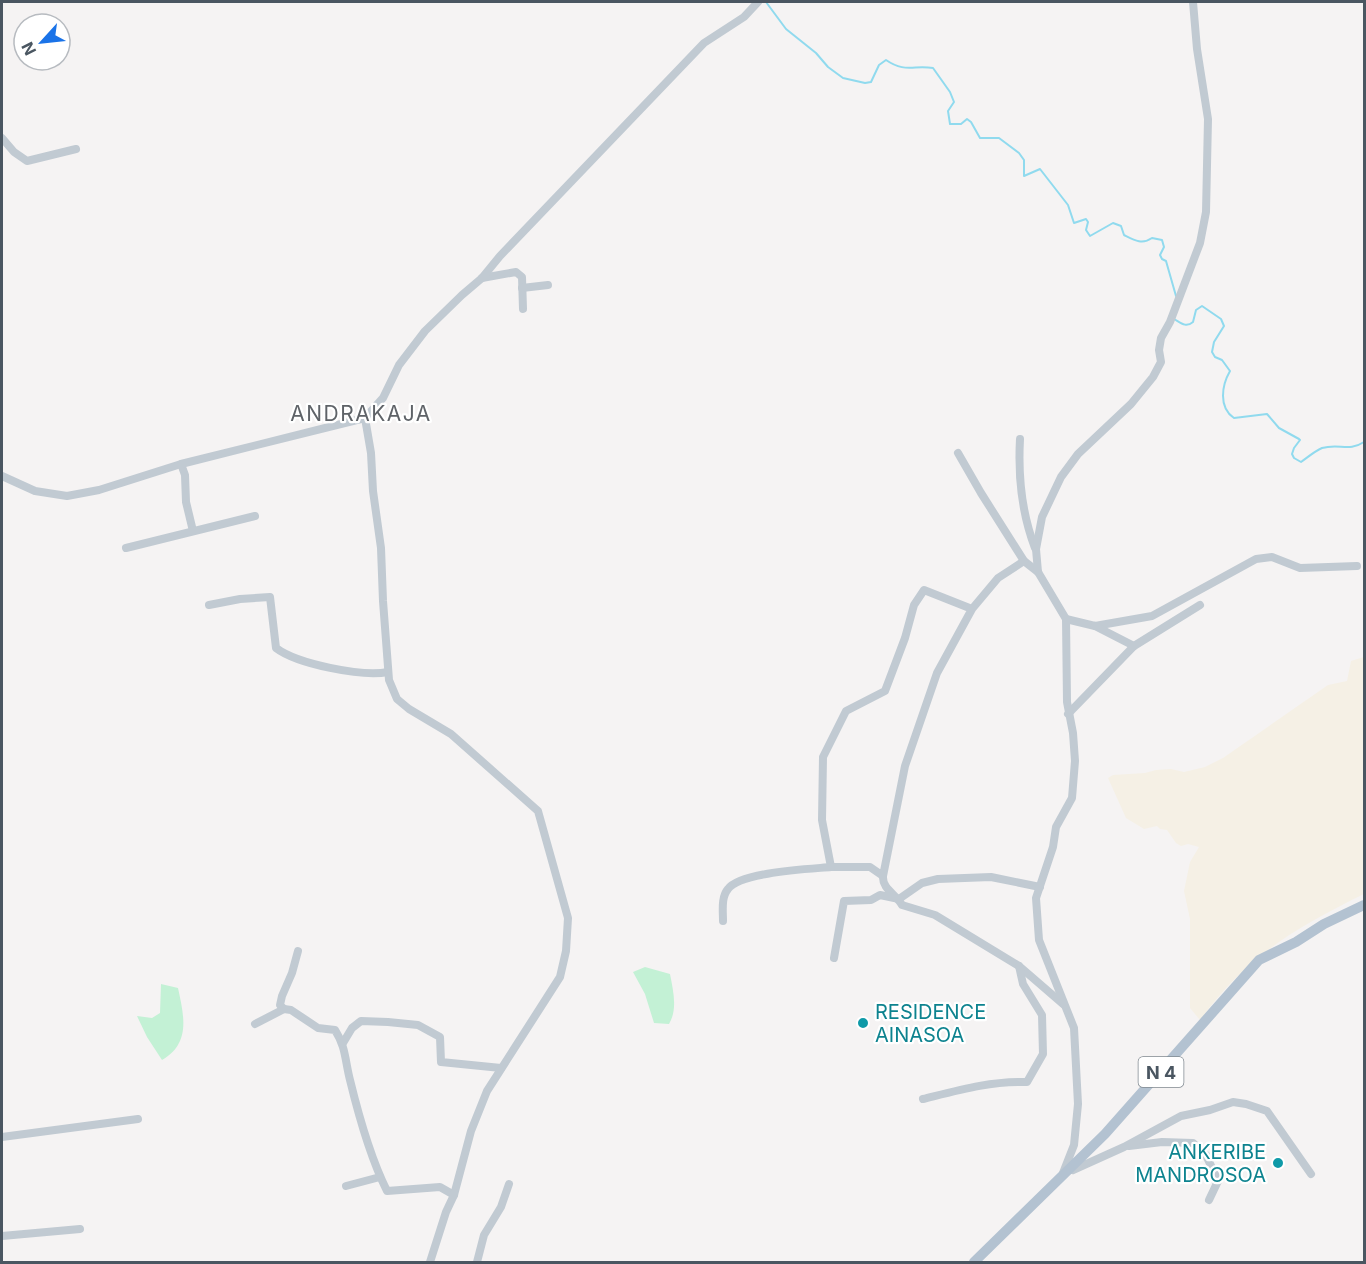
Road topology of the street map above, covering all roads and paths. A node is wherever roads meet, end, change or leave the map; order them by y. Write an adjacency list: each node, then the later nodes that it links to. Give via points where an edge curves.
1 (1193, 2): 17 (street, via 1208,119 1206,212 1200,243 1161,338 1161,362 1153,378 1060,477 1042,517)
2 (757, 3): 5 (street, via 744,17 704,43)
3 (2, 138): 4 (street, via 27,162)
4 (76, 149)
5 (482, 278): 7 (street, via 516,272 522,277); 9 (street, via 425,331)
6 (548, 285): 7 (street)
7 (522, 288): 8 (street)
8 (523, 309)
9 (366, 418): 12 (street); 27 (street, via 381,548)
10 (1020, 439): 17 (street, via 1022,500)
11 (958, 453): 18 (street)
12 (181, 464): 13 (street, via 67,496 35,491); 15 (street)
13 (2, 476)
14 (255, 516): 15 (street)
15 (193, 531): 16 (street)
16 (126, 548)
17 (1036, 549): 20 (street)
18 (1024, 561): 20 (street); 23 (street, via 998,578)
19 (1357, 566): 25 (street, via 1300,568 1272,556 1256,559 1152,616)
20 (1038, 572): 24 (street)
21 (209, 605): 27 (street, via 270,597 276,648 286,656 330,668)
22 (1200, 605): 26 (street)
23 (972, 609): 29 (street, via 924,590 914,605 885,691 846,711 823,758 822,820); 30 (street, via 937,673 912,740)
24 (1066, 619): 25 (street); 28 (street)
25 (1095, 626): 26 (street)
26 (1134, 646): 28 (street)
27 (388, 672): 42 (street, via 397,699 451,734 538,811 568,918 566,951 560,977)
28 (1068, 714): 31 (street, via 1073,733 1075,786 1056,826)
29 (831, 867): 30 (street, via 870,867); 34 (street, via 737,882 728,888 724,898)
30 (883, 876): 32 (street, via 882,882)
31 (1040, 887): 32 (street, via 991,877 938,879 922,883); 38 (street, via 1036,898 1039,940)
32 (899, 899): 36 (street, via 880,895 871,900 844,901); 37 (street, via 902,904 935,915)
33 (1365, 905): 48 (main road, N 4, via 1259,960 1105,1134)
34 (723, 921)
35 (298, 951): 39 (street, via 282,996 280,1005)
36 (834, 957)
37 (1019, 966): 38 (street); 43 (street, via 1023,984 1042,1016 1043,1054 1027,1082 966,1087)
38 (1065, 1007): 48 (street, via 1074,1028 1078,1104 1074,1145)
39 (284, 1009): 40 (street); 41 (street, via 318,1028 336,1030)
40 (255, 1024)
41 (343, 1043): 42 (street, via 361,1021 418,1026 440,1037 441,1062); 49 (street, via 352,1091)
42 (501, 1068): 52 (street, via 471,1131)
43 (923, 1099)
44 (138, 1119): 45 (street)
45 (2, 1137)
46 (1124, 1147): 47 (street, via 1181,1116 1233,1102 1267,1111); 48 (street); 53 (street, via 1193,1143 1206,1155 1218,1180)
47 (1311, 1174)
48 (1062, 1176): 58 (main road, N 4)
49 (380, 1177): 51 (street); 52 (street, via 387,1191 440,1187)
50 (509, 1184): 57 (street, via 484,1235)
51 (346, 1186)
52 (454, 1196): 56 (street)
53 (1209, 1200)
54 (80, 1229): 55 (street)
55 (2, 1236)
56 (430, 1263)
57 (477, 1263)
58 (974, 1263)

